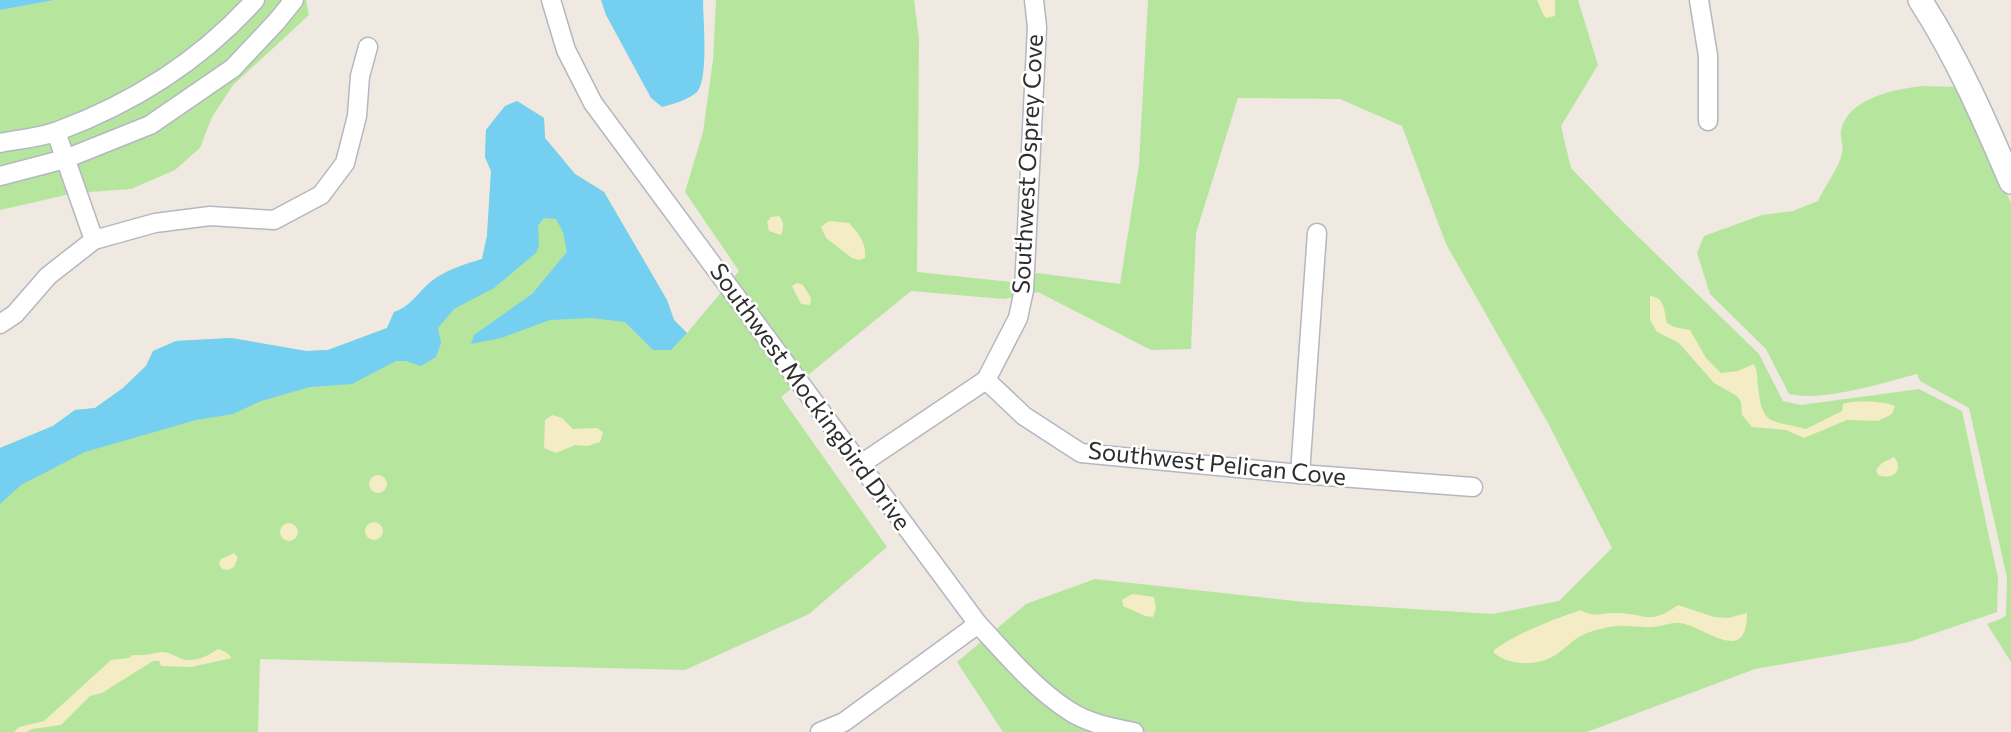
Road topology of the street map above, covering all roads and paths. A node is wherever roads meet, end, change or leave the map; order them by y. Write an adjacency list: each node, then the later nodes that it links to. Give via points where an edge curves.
1 (255, 0): 9 (street, via 218,38 174,72)
2 (294, 0): 11 (street, via 242,59 150,125)
3 (551, 0): 18 (street, Southwest Mockingbird Drive, via 566,50 593,103)
4 (1034, 0): 17 (street, Southwest Osprey Cove, via 1037,27 1024,290 1018,318)
5 (1699, 0): 8 (street, via 1708,56)
6 (1920, 0): 13 (street, via 1982,114)
7 (368, 47): 15 (street, via 345,163 321,195 274,220 210,216 155,223)
8 (1708, 121)
9 (56, 132): 10 (street); 11 (street)
10 (0, 143)
11 (65, 159): 12 (street); 15 (street)
12 (0, 176)
13 (2011, 182)
14 (1317, 233): 19 (street)
15 (94, 240): 16 (street, via 48,276 15,314)
16 (0, 324)
17 (986, 380): 18 (street, Southwest Osprey Cove); 19 (street, Southwest Pelican Cove, via 1024,416 1081,453)
18 (861, 464): 21 (street, Southwest Mockingbird Drive)
19 (1300, 474): 20 (street, Southwest Pelican Cove)
20 (1473, 486)
21 (978, 624): 22 (street, via 844,722); 23 (street, Southwest Mockingbird Drive, via 1028,678 1069,711)
22 (820, 732)
23 (1135, 732)

